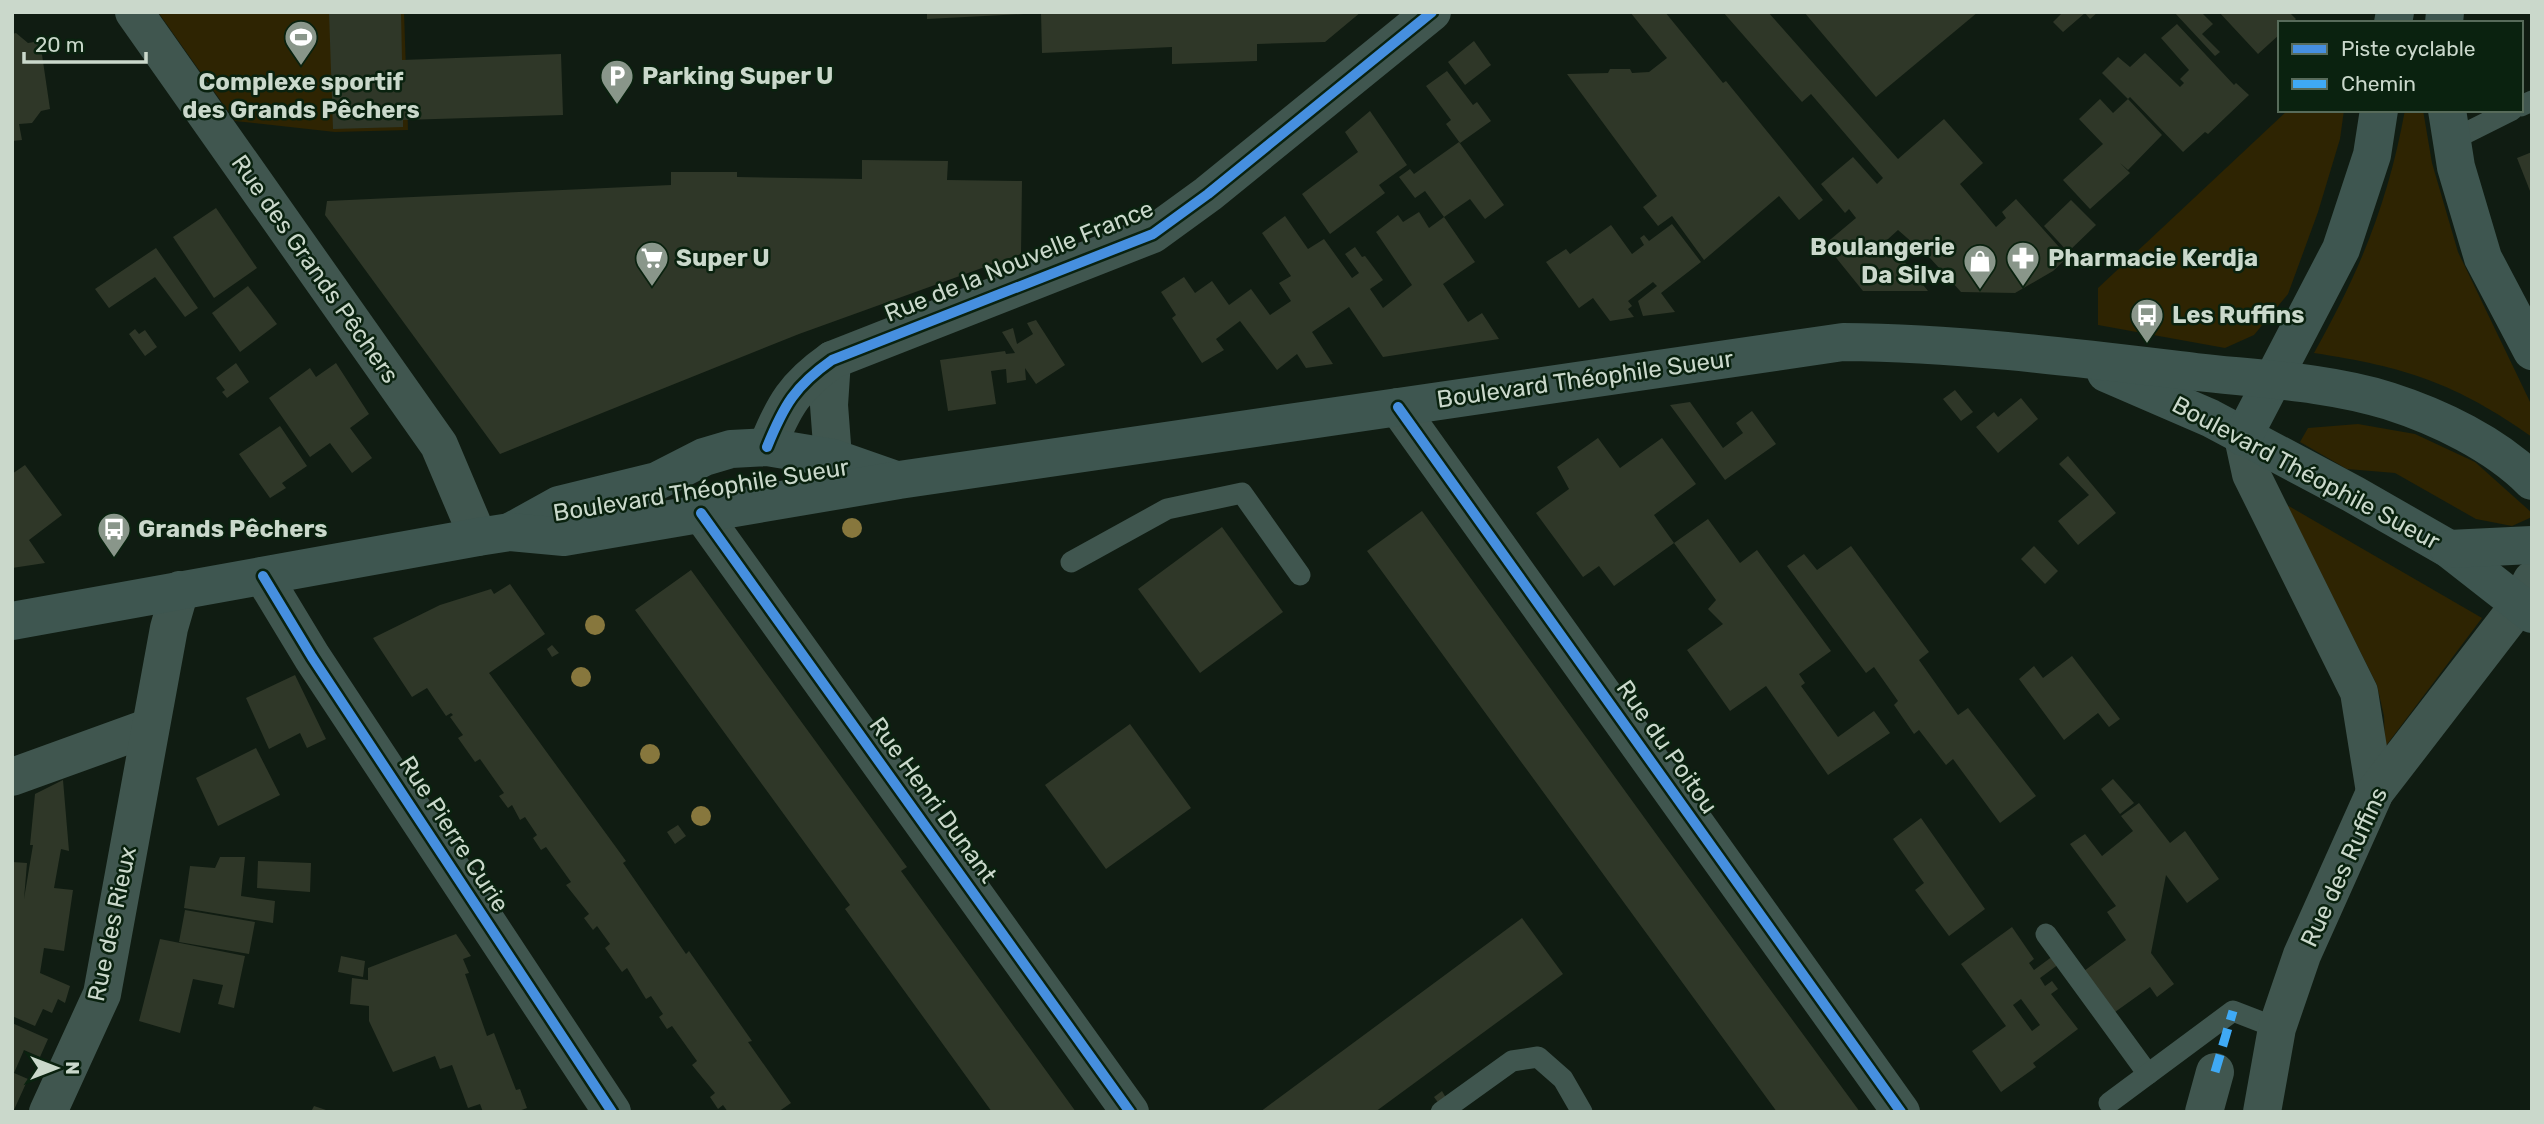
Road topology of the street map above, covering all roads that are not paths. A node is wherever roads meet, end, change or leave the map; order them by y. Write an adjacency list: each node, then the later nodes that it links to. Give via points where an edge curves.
1 (134, 12): 17 (street, Rue des Grands Pêchers, via 439,445)
2 (1432, 12): 8 (street, Rue de la Nouvelle France, via 1208,194 1153,233)
3 (2379, 112): 9 (main road, via 2372,155 2341,249)
4 (2504, 112): 5 (lane)
5 (2449, 125): 6 (main road, via 2483,258)
6 (2532, 351)
7 (2066, 356): 9 (main road, Boulevard Théophile Sueur); 10 (main road, Boulevard Théophile Sueur, via 1927,343 1843,342); 11 (main road, Boulevard Théophile Sueur, via 2182,405)
8 (832, 360): 12 (street, Rue de la Nouvelle France, via 803,380); 13 (street)
9 (2273, 381): 11 (main road); 15 (main road, Boulevard Théophile Sueur, via 2388,401 2451,426)
10 (1398, 407): 14 (main road, Boulevard Théophile Sueur); 39 (street, Rue du Poitou)
11 (2243, 437): 19 (main road, Boulevard Théophile Sueur); 28 (street, via 2251,474 2359,692)
12 (767, 447): 13 (main road, Boulevard Théophile Sueur); 17 (main road, Boulevard Théophile Sueur, via 731,449 704,457 657,481 559,505)
13 (833, 458): 14 (main road, Boulevard Théophile Sueur)
14 (899, 480): 16 (main road, Boulevard Théophile Sueur)
15 (2532, 481)
16 (701, 513): 17 (main road, Boulevard Théophile Sueur, via 564,537); 36 (street, Rue Henri Dunant)
17 (494, 534): 22 (main road, Boulevard Théophile Sueur)
18 (2532, 545): 19 (main road)
19 (2449, 549): 24 (main road, Boulevard Théophile Sueur)
20 (1071, 562): 21 (lane, via 1167,509 1242,493)
21 (1300, 575)
22 (263, 576): 23 (main road, Boulevard Théophile Sueur); 34 (street, Rue Pierre Curie, via 312,657)
23 (180, 590): 25 (main road, Boulevard Théophile Sueur); 26 (street, Rue des Rieux)
24 (2527, 600): 28 (street, Rue des Ruffins)
25 (12, 621)
26 (150, 727): 27 (street); 35 (street, Rue des Rieux, via 102,993)
27 (12, 777)
28 (2375, 792): 30 (street, Rue des Ruffins, via 2302,955)
29 (2046, 934): 32 (lane)
30 (2277, 1028): 32 (lane, via 2233,1011); 41 (street, Rue des Ruffins)
31 (2215, 1072): 40 (street)
32 (2148, 1074): 33 (lane)
33 (2109, 1103)
34 (611, 1105)
35 (48, 1112)
36 (1130, 1112)
37 (1441, 1112): 38 (lane, via 1512,1061 1538,1057 1563,1079)
38 (1582, 1112)
39 (1901, 1112)
40 (2204, 1112)
41 (2262, 1112)

